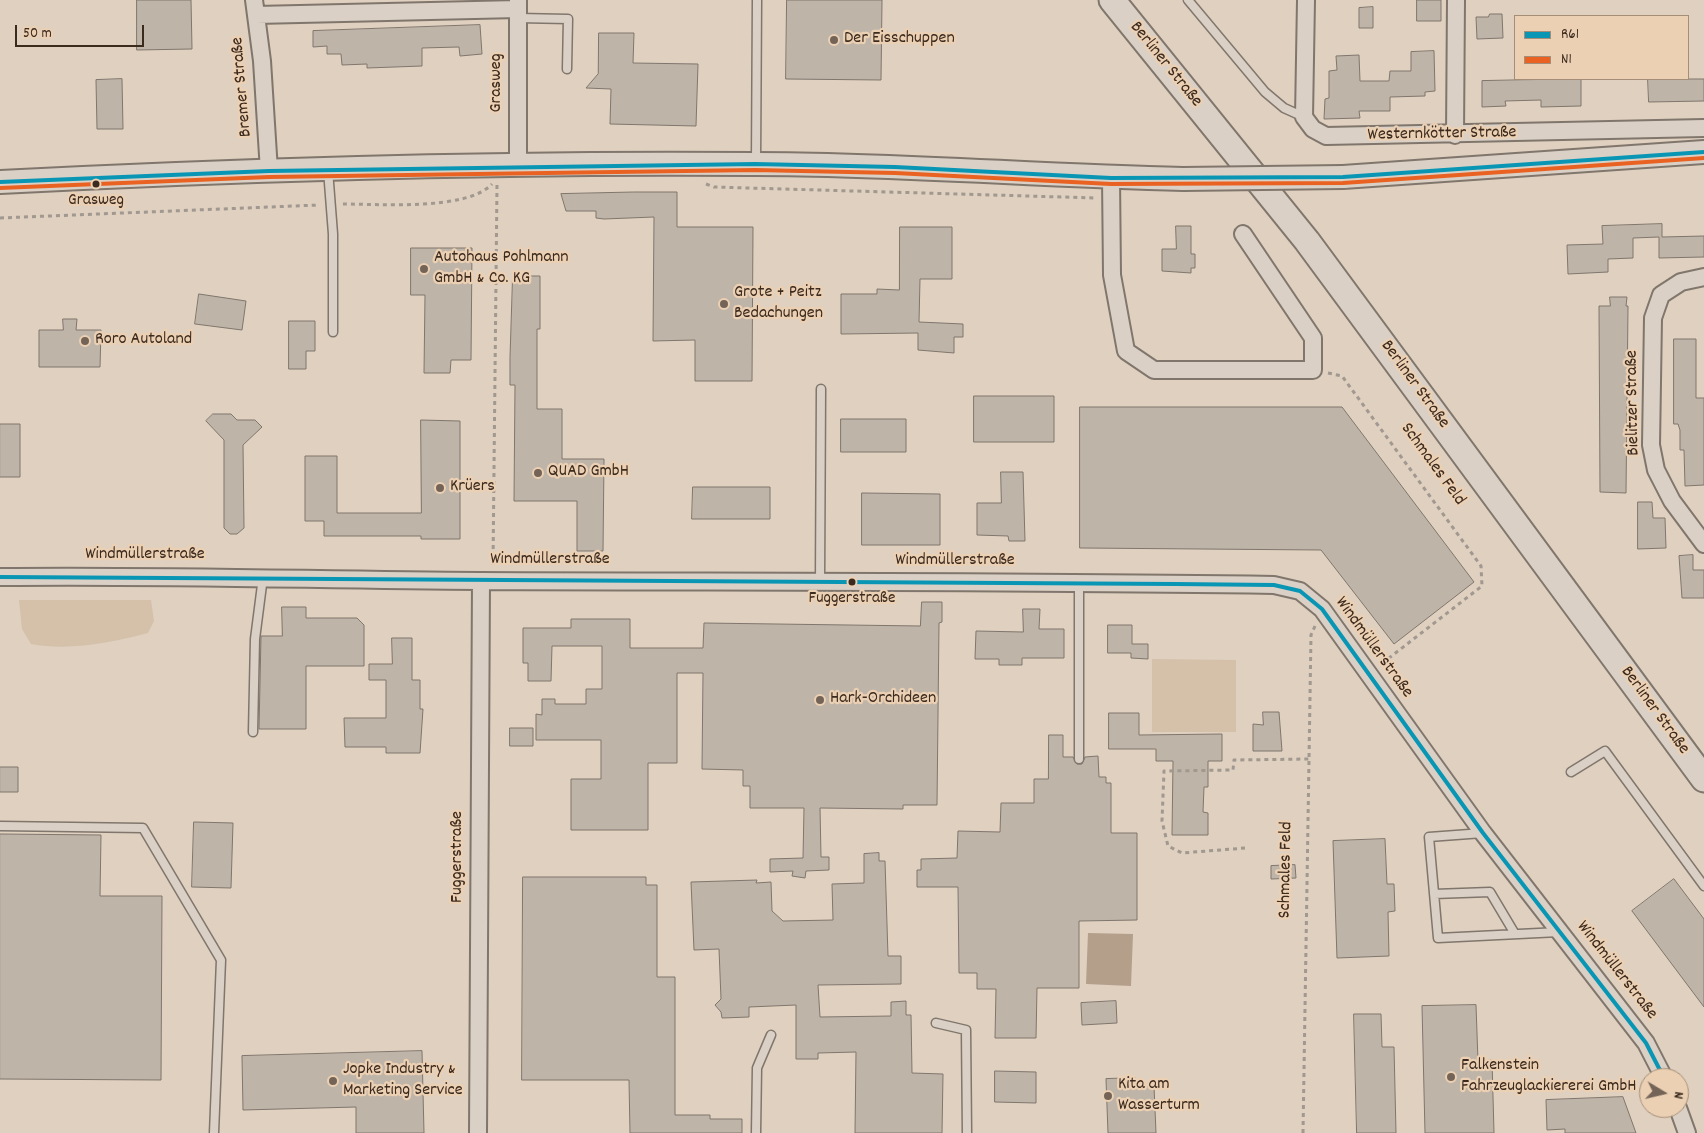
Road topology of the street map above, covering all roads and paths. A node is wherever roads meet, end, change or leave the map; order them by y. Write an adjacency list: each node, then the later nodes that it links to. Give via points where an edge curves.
1 (757, 0): 13 (lane)
2 (1112, 0): 39 (main road, Berliner Straße, via 1307,241)
3 (1188, 0): 9 (lane, via 1265,92 1284,108)
4 (1306, 0): 9 (street)
5 (1456, 0): 11 (street)
6 (255, 7): 7 (street); 16 (street, Bremer Straße)
7 (518, 9): 8 (lane, via 568,19); 14 (street, Grasweg)
8 (567, 69)
9 (1304, 117): 11 (street, Westernkötter Straße, via 1313,129 1326,136)
10 (1704, 128): 11 (street, Westernkötter Straße)
11 (1455, 135)
12 (1704, 152): 19 (street, Westernkötter Straße, bridge, via 1343,178 1183,179)
13 (756, 164): 14 (street, Westernkötter Straße); 19 (street, Westernkötter Straße, via 895,167)
14 (518, 166): 15 (street, Westernkötter Straße)
15 (328, 170): 16 (street, Westernkötter Straße); 20 (lane)
16 (269, 172): 17 (street, Westernkötter Straße)
17 (0, 182)
18 (701, 183): 19 (path, via 714,187)
19 (1110, 188): 25 (street, via 1112,275 1126,351 1154,370)
20 (331, 205): 21 (path); 24 (lane); 30 (path, via 452,202 485,192 497,179)
21 (0, 218)
22 (1243, 234): 25 (street, via 1313,338)
23 (1704, 277): 27 (street, Bielitzer Straße, via 1681,282 1661,295 1653,318 1651,445 1656,470 1672,501)
24 (333, 332)
25 (1313, 370): 34 (path, Schmales Feld, via 1342,376 1481,566 1482,586)
26 (821, 389): 31 (lane)
27 (1704, 544)
28 (0, 577): 29 (street, Windmüllerstraße)
29 (263, 577): 30 (street, Windmüllerstraße); 35 (lane, via 255,639)
30 (487, 581): 31 (street, Windmüllerstraße); 52 (street, Fuggerstraße)
31 (820, 582): 32 (street, Windmüllerstraße)
32 (1079, 582): 33 (street, Windmüllerstraße, via 1274,585 1300,591); 36 (lane)
33 (1322, 609): 34 (street, Windmüllerstraße); 37 (path, Schmales Feld, via 1311,635)
34 (1368, 675): 41 (street, Windmüllerstraße)
35 (253, 732)
36 (1079, 759)
37 (1309, 759): 42 (path, via 1234,760 1233,770 1164,771 1162,821 1168,846 1182,853); 55 (path, Schmales Feld)
38 (1571, 772): 43 (lane, via 1605,751)
39 (1704, 779)
40 (0, 826): 51 (lane, via 143,828 221,960)
41 (1483, 833): 44 (lane, via 1429,837); 45 (street, Windmüllerstraße)
42 (1245, 848)
43 (1704, 886)
44 (1434, 894): 46 (lane, via 1490,892); 46 (lane, via 1438,938)
45 (1560, 932): 46 (lane); 49 (street, Windmüllerstraße, via 1646,1043)
46 (1515, 934)
47 (936, 1023): 54 (lane, via 966,1030)
48 (770, 1035): 53 (lane, via 757,1068)
49 (1659, 1068)
50 (1682, 1118): 56 (street)
51 (214, 1133)
52 (478, 1133)
53 (756, 1133)
54 (967, 1133)
55 (1303, 1133)
56 (1687, 1133)

